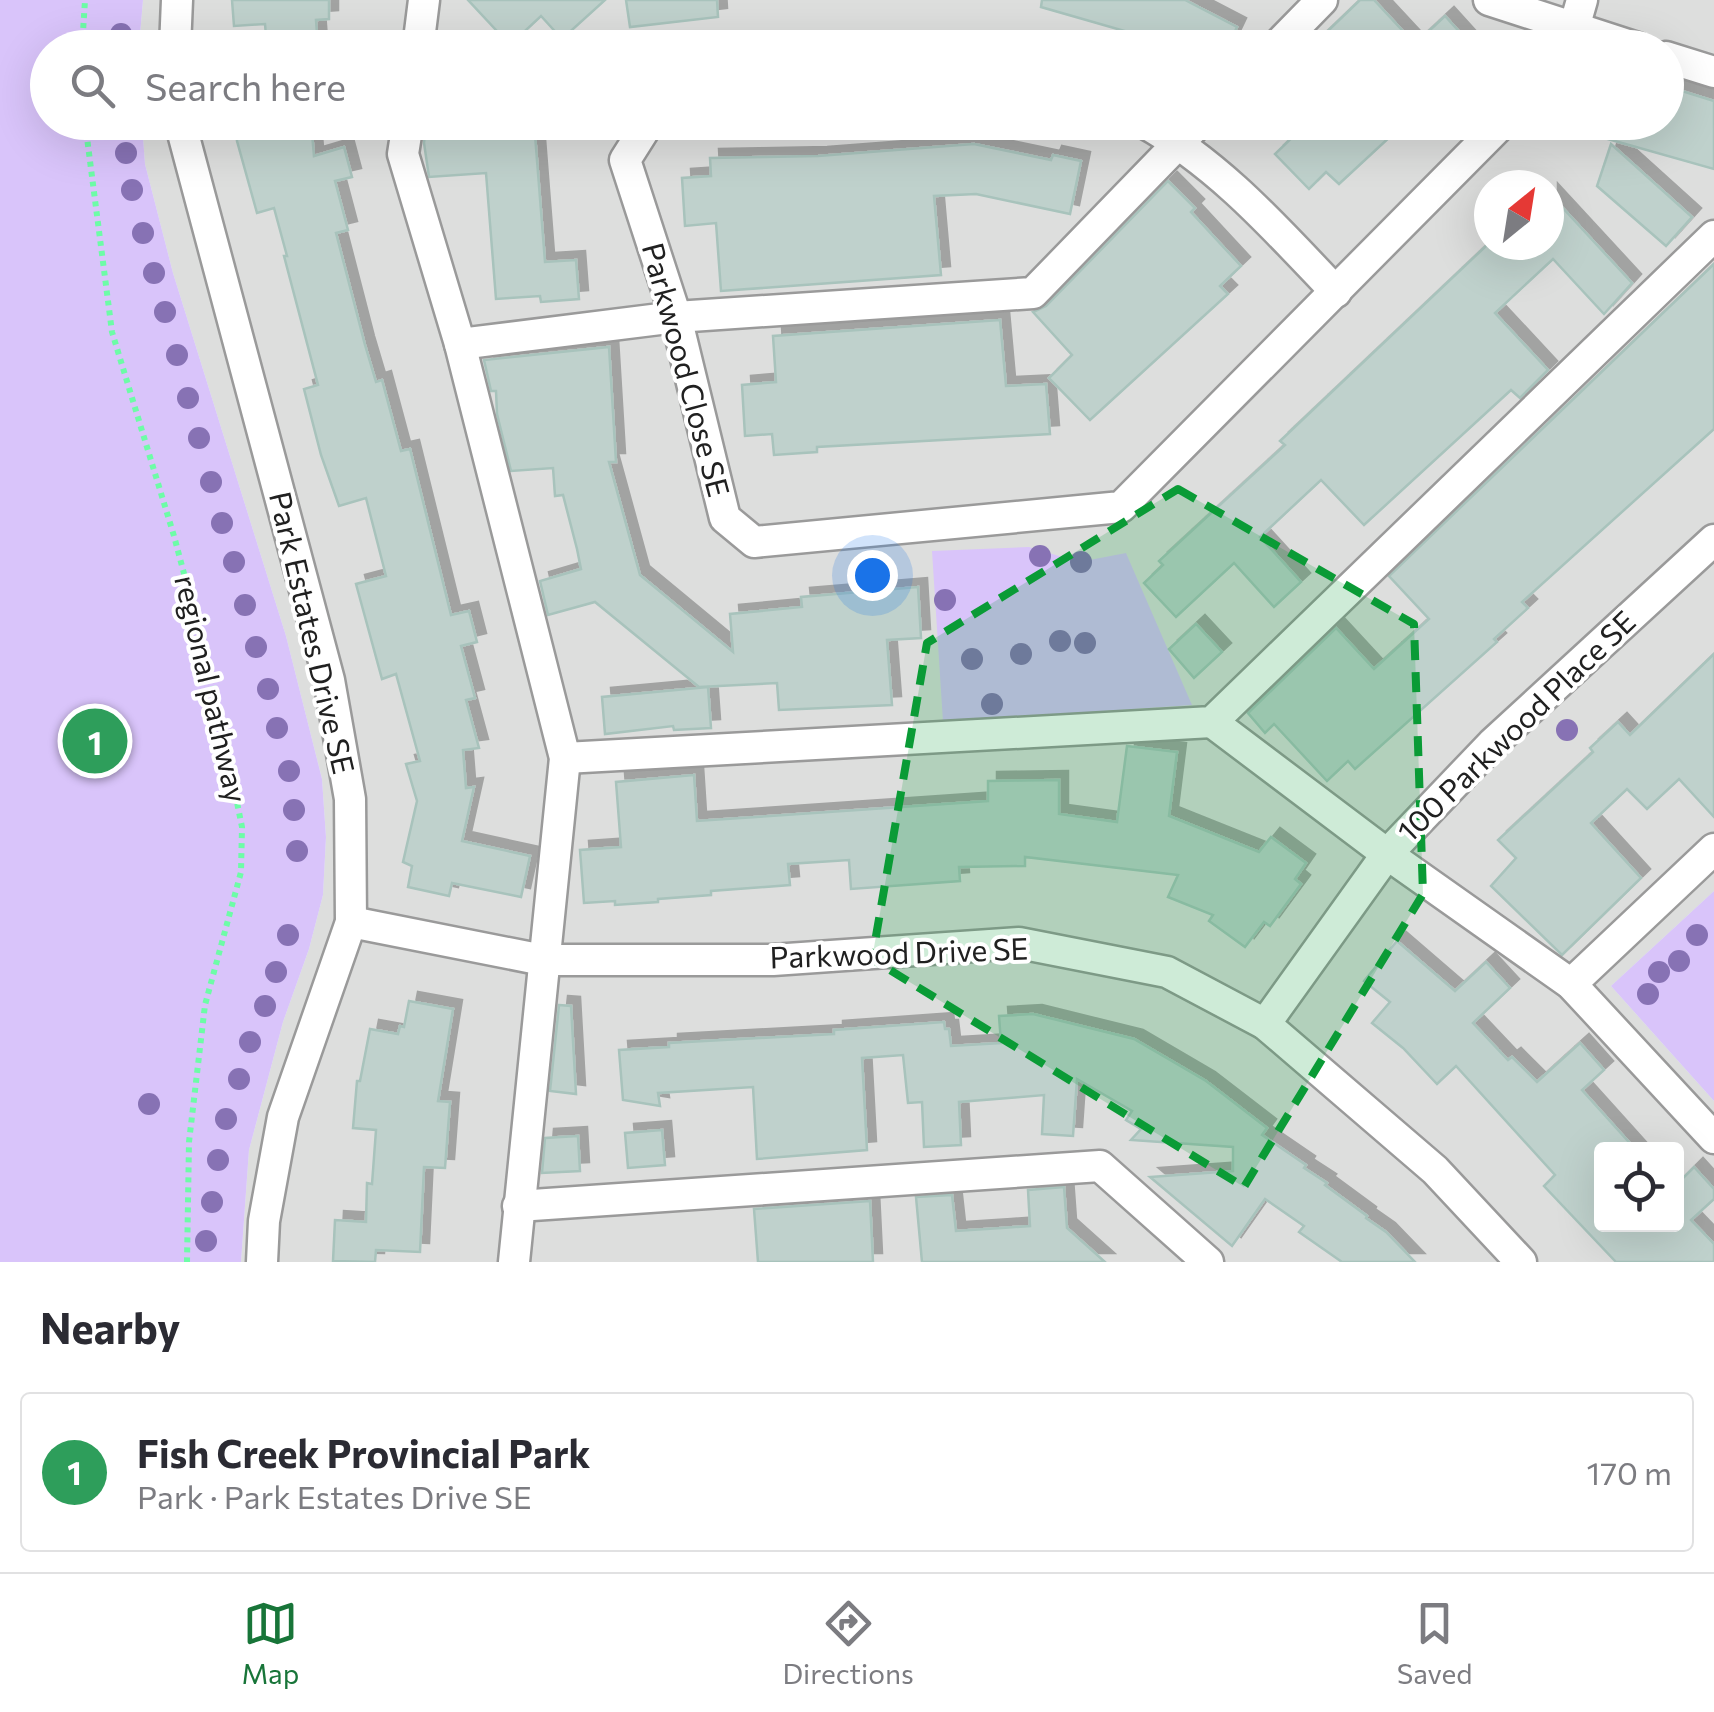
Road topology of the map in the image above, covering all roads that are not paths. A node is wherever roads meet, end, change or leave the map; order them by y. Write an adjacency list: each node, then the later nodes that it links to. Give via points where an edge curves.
1 (177, 0): 6 (street)
2 (424, 0): 7 (street)
3 (1322, 0): 8 (street)
4 (1489, 0): 5 (street)
5 (1572, 25)
6 (176, 30)
7 (420, 30)
8 (1292, 30)
9 (1684, 63): 10 (street)
10 (1714, 72)
11 (185, 140): 26 (street, Park Estates Drive SE, via 329,680 350,799)
12 (405, 140): 20 (street, via 403,154)
13 (637, 140): 19 (street, Parkwood Close SE, via 624,160)
14 (1181, 140): 19 (street, via 1033,293)
15 (1196, 140): 18 (street)
16 (1486, 140): 18 (street, Parkwood Close SE)
17 (1714, 236): 22 (street)
18 (1336, 292): 19 (street, Parkwood Close SE, via 1121,507 754,542 725,518)
19 (676, 317): 20 (street)
20 (460, 344): 23 (street)
21 (1714, 540): 25 (street, 100 Parkwood Place SE, via 1492,744)
22 (1212, 722): 23 (street); 25 (street)
23 (566, 758): 27 (street)
24 (1714, 849): 28 (street)
25 (1387, 854): 28 (street); 29 (street, 100 Parkwood Place SE)
26 (351, 922): 27 (street, Parkwood Drive SE); 32 (street, Park Estates Drive SE, via 284,1117)
27 (543, 960): 29 (street, Parkwood Drive SE, via 773,960 1020,943 1167,972); 31 (street)
28 (1571, 984): 30 (street)
29 (1265, 1024): 35 (street, Parkwood Drive SE, via 1435,1170)
30 (1714, 1138)
31 (518, 1206): 33 (street); 34 (street, via 1100,1166)
32 (262, 1262)
33 (514, 1262)
34 (1208, 1262)
35 (1521, 1262)

